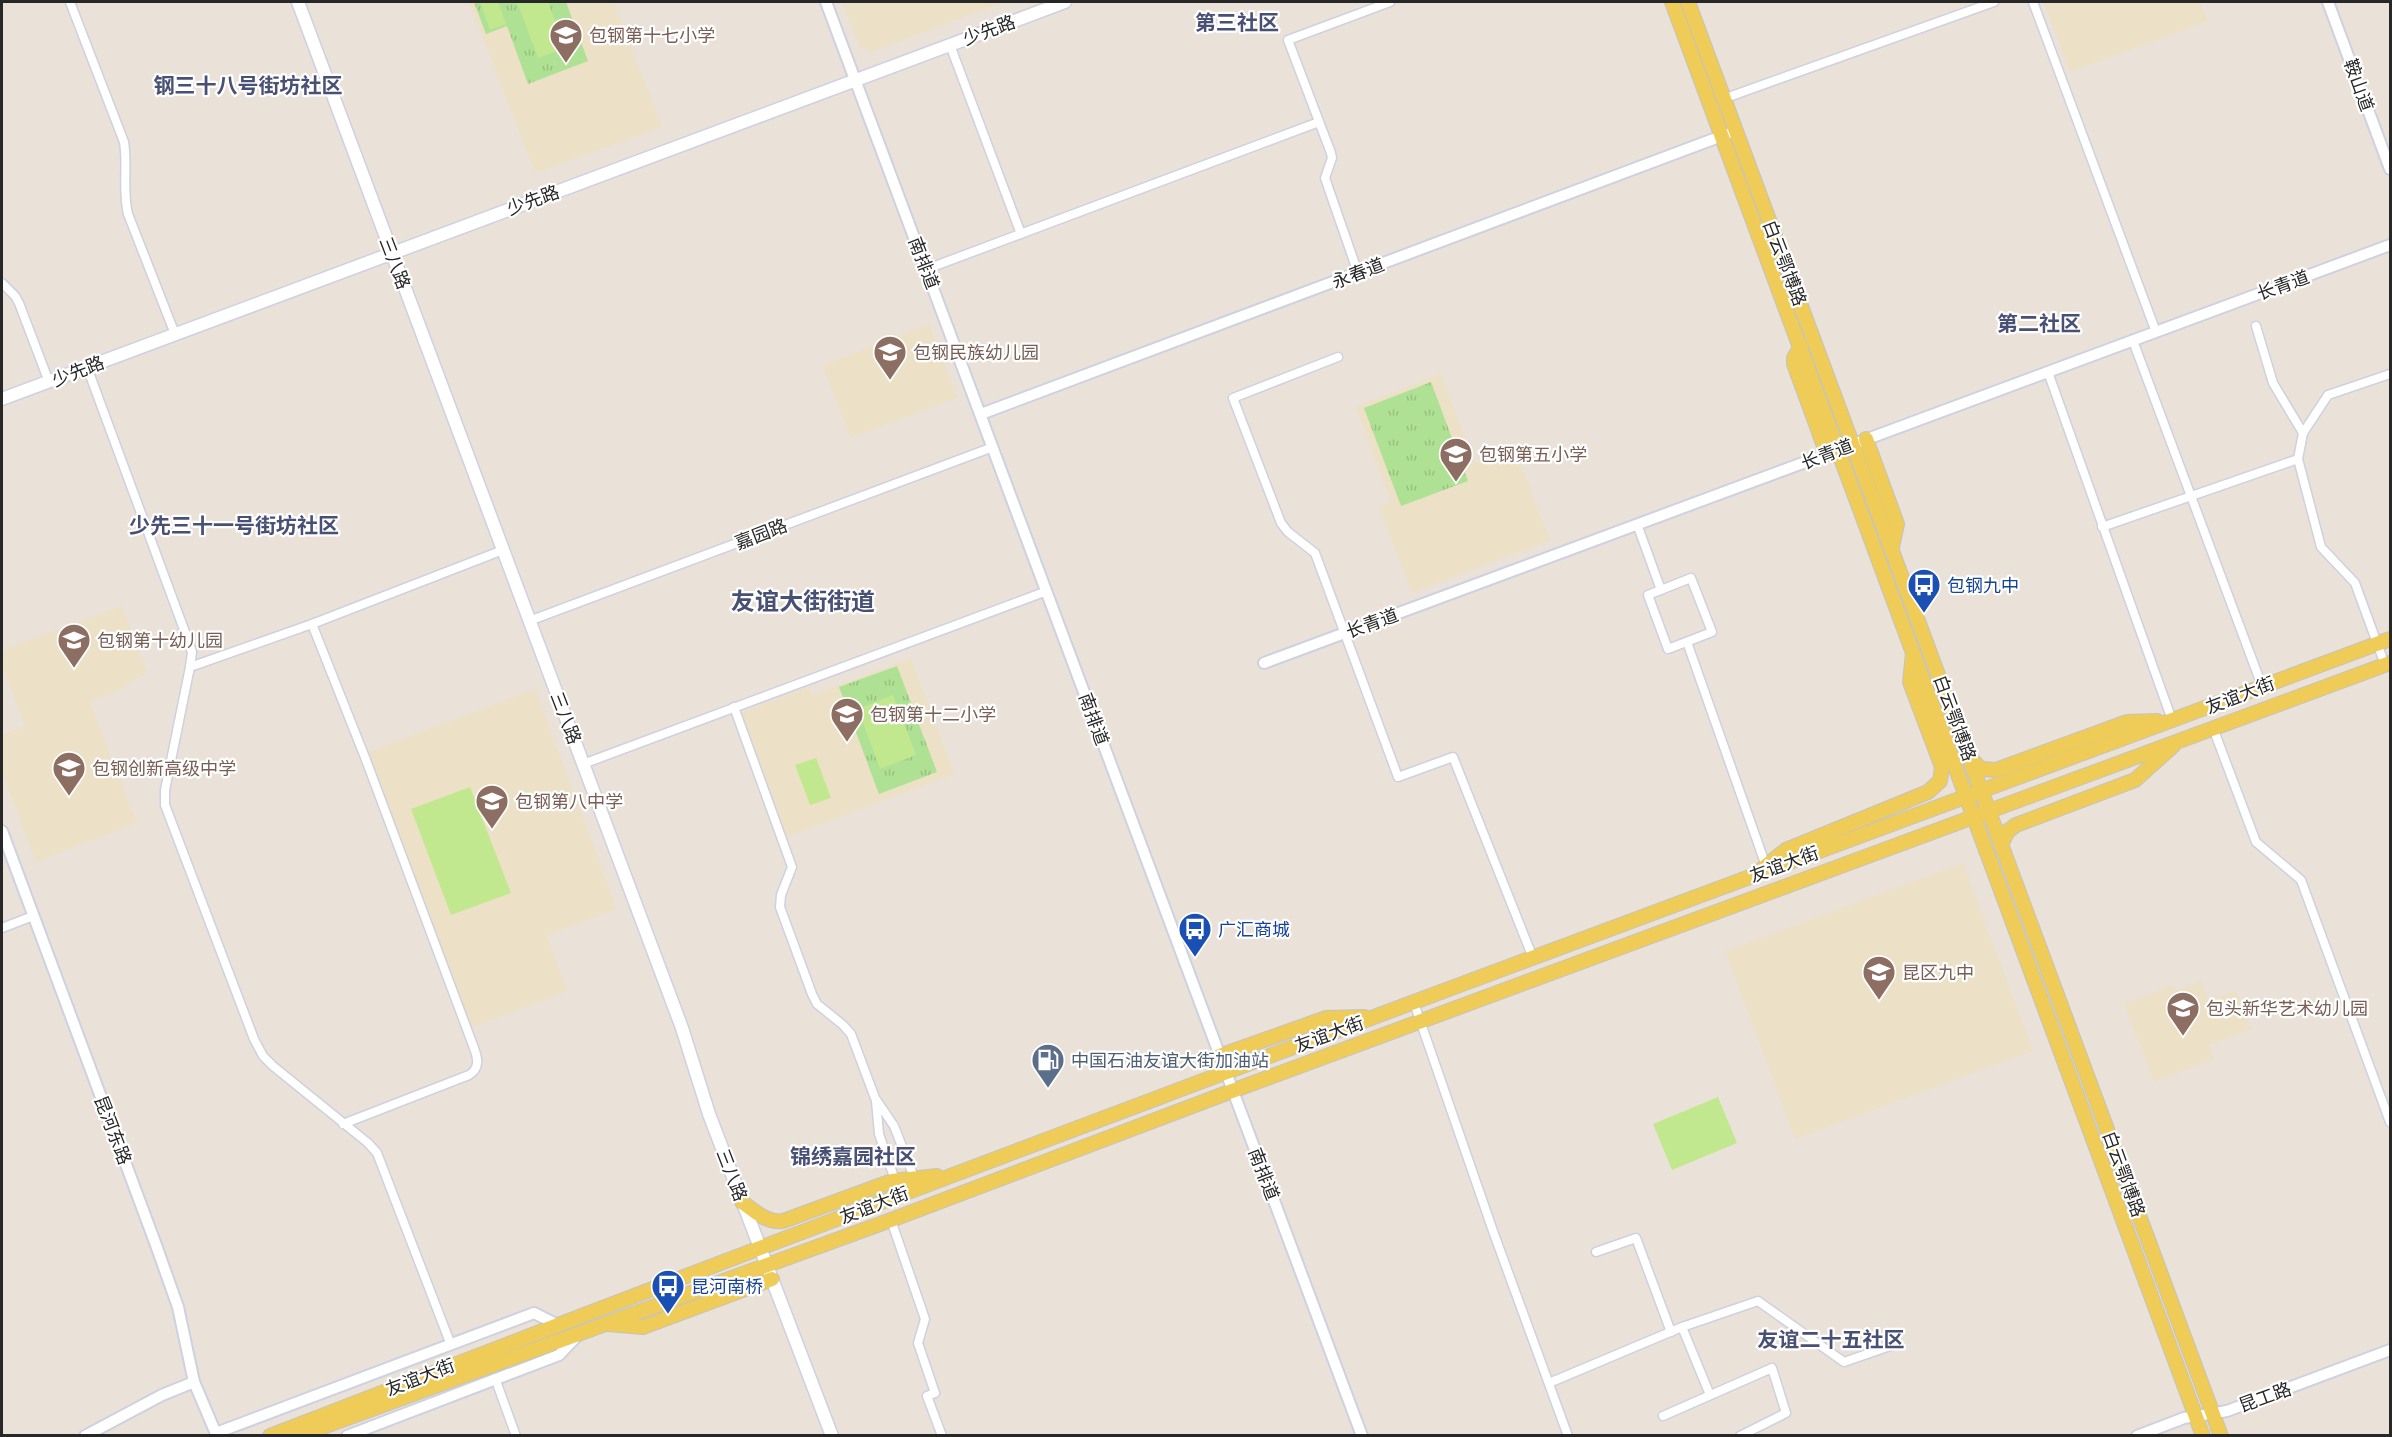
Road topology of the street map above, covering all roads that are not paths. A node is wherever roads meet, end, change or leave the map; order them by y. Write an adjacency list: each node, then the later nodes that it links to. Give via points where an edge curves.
1 (70, 2): 25 (street, via 124,142 128,213)
2 (298, 2): 19 (main road, 三八路)
3 (826, 2): 12 (street, 南排道)
4 (1065, 2): 11 (main road, 少先路)
5 (1390, 2): 14 (street, via 1288,40)
6 (1672, 2): 15 (main road, 白云鄂博路)
7 (1688, 2): 13 (main road, 白云鄂博路)
8 (1994, 2): 13 (street)
9 (2033, 2): 24 (street)
10 (2328, 2): 16 (street, 鞍山道)
11 (950, 45): 12 (main road, 少先路); 17 (street)
12 (856, 80): 19 (main road, 少先路); 20 (street, 南排道)
13 (1723, 99): 15 (main road, 白云鄂博路)
14 (1319, 122): 17 (street); 21 (street, via 1332,158 1325,172 1326,185)
15 (1729, 133): 21 (street, 永春道); 35 (main road, 白云鄂博路); 37 (main road, 白云鄂博路, via 1801,346 1794,364)
16 (2391, 169)
17 (1021, 234): 20 (street)
18 (2391, 245): 24 (street, 长青道)
19 (391, 253): 25 (main road, 少先路); 42 (main road, 三八路)
20 (927, 269): 33 (street, 南排道)
21 (1358, 273): 33 (street, 永春道)
22 (2, 282): 31 (street, via 20,303)
23 (2256, 326): 34 (street, via 2273,383)
24 (2156, 332): 26 (street, 长青道)
25 (175, 334): 28 (main road, 少先路)
26 (2133, 341): 29 (street, 长青道); 39 (street)
27 (1338, 357): 47 (street, via 1233,398 1281,523 1315,552)
28 (87, 367): 31 (main road, 少先路); 54 (street, via 189,643)
29 (2048, 372): 35 (street, 长青道); 41 (street)
30 (2391, 374): 34 (street, via 2328,395)
31 (49, 381): 32 (main road, 少先路)
32 (2, 399)
33 (981, 414): 36 (street, 南排道)
34 (2302, 433): 38 (street)
35 (1860, 441): 37 (street, 长青道); 60 (main road, 白云鄂博路, via 1898,524 1892,547)
36 (993, 447): 44 (street, 南排道); 45 (street, 嘉园路)
37 (1833, 452): 40 (street, 长青道); 51 (main road, 白云鄂博路)
38 (2298, 459): 39 (street); 50 (street, via 2321,547 2355,583)
39 (2191, 496): 41 (street); 55 (street)
40 (1637, 524): 43 (street); 47 (street, 长青道)
41 (2102, 527): 57 (street)
42 (503, 550): 45 (main road, 三八路); 46 (street)
43 (1661, 590): 49 (street, via 1648,595 1668,649); 49 (street, via 1691,578 1712,632)
44 (1047, 591): 56 (street); 76 (street, 南排道)
45 (530, 621): 61 (main road, 三八路)
46 (312, 624): 54 (street); 81 (street, via 371,771 478,1063 469,1075)
47 (1344, 633): 52 (street, 长青道); 72 (street, via 1398,777 1453,757)
48 (2391, 639): 50 (main road, 友谊大街)
49 (1687, 642): 68 (street)
50 (2376, 644): 53 (street); 55 (main road, 友谊大街)
51 (1914, 651): 63 (main road, 白云鄂博路); 68 (main road, via 1910,682 1942,767 1940,781 1928,792 1786,850)
52 (1264, 663)
53 (2388, 664): 58 (main road, 友谊大街)
54 (190, 667): 81 (street, via 165,805 258,1048 273,1066)
55 (2262, 686): 57 (main road, 友谊大街)
56 (734, 707): 61 (street); 79 (street, via 792,867 780,907 815,1000 849,1030)
57 (2172, 720): 60 (main road, via 2127,722 1996,770 1981,769); 62 (main road, 友谊大街)
58 (2213, 728): 59 (main road, 友谊大街); 80 (street, via 2256,842 2301,880)
59 (2179, 741): 64 (main road, 友谊大街); 67 (main road, via 2135,780 2016,825)
60 (1970, 757): 62 (main road, 白云鄂博路)
61 (583, 764): 85 (main road, 三八路)
62 (1982, 791): 63 (main road, 友谊大街); 64 (main road, 白云鄂博路)
63 (1967, 796): 65 (main road, 白云鄂博路); 69 (main road, 友谊大街)
64 (1989, 810): 65 (main road, 友谊大街); 67 (main road, 白云鄂博路)
65 (1974, 816): 75 (main road, 友谊大街); 106 (main road, 白云鄂博路)
66 (2, 831): 70 (street, 昆河东路)
67 (2002, 843): 104 (main road, 白云鄂博路)
68 (1766, 866): 69 (main road)
69 (1754, 876): 72 (main road, 友谊大街)
70 (33, 916): 71 (street); 100 (street, 昆河东路, via 172,1289)
71 (2, 928)
72 (1533, 958): 73 (main road, 友谊大街)
73 (1414, 1002): 74 (main road, 友谊大街); 75 (street)
74 (1378, 1016): 76 (main road, via 1326,1018); 77 (main road, 友谊大街)
75 (1420, 1021): 78 (main road, 友谊大街); 101 (street)
76 (1219, 1056): 77 (street, 南排道)
77 (1225, 1072): 78 (street, 南排道); 82 (main road, 友谊大街)
78 (1232, 1091): 86 (main road, 友谊大街); 115 (street, 南排道)
79 (875, 1098): 83 (street, via 894,1126); 84 (street, via 879,1134)
80 (2391, 1122)
81 (342, 1124): 96 (street, via 368,1143 378,1156)
82 (954, 1174): 83 (main road); 87 (main road, 友谊大街)
83 (914, 1177): 84 (main road)
84 (895, 1180): 85 (main road, via 783,1221 763,1217)
85 (742, 1202): 87 (main road, 三八路)
86 (891, 1220): 89 (main road, 友谊大街); 114 (street, via 925,1318 918,1343 935,1393 927,1396)
87 (760, 1248): 89 (main road, 三八路); 91 (main road, 友谊大街)
88 (1596, 1252): 94 (street, via 1636,1238)
89 (766, 1264): 90 (main road, 三八路); 92 (main road, 友谊大街)
90 (772, 1279): 92 (main road, via 643,1327); 113 (main road, 三八路)
91 (556, 1324): 96 (street, via 534,1313); 103 (main road, 友谊大街)
92 (606, 1324): 95 (main road, 友谊大街)
93 (1682, 1328): 94 (street); 97 (street, via 1758,1301 1844,1362); 102 (street)
94 (1671, 1332): 101 (street)
95 (580, 1334): 99 (street, via 559,1355); 103 (main road, 友谊大街)
96 (451, 1345): 107 (street)
97 (1893, 1345)
98 (2391, 1350): 104 (street, 昆工路)
99 (495, 1378): 111 (street); 112 (street)
100 (194, 1382): 107 (street, 昆河东路); 108 (street)
101 (1549, 1383): 116 (street)
102 (1710, 1395): 105 (street); 117 (street, via 1772,1368 1786,1413)
103 (354, 1408): 109 (main road, 友谊大街); 110 (main road, 友谊大街)
104 (2213, 1413): 106 (street, 昆工路); 120 (main road, 白云鄂博路)
105 (1663, 1416)
106 (2195, 1416): 118 (street, 昆工路); 119 (main road, 白云鄂博路)
107 (217, 1434)
108 (86, 1436)
109 (270, 1436)
110 (298, 1436)
111 (346, 1436)
112 (516, 1436)
113 (832, 1436)
114 (942, 1436)
115 (1362, 1436)
116 (1568, 1436)
117 (1740, 1436)
118 (2138, 1436)
119 (2203, 1436)
120 (2222, 1436)

